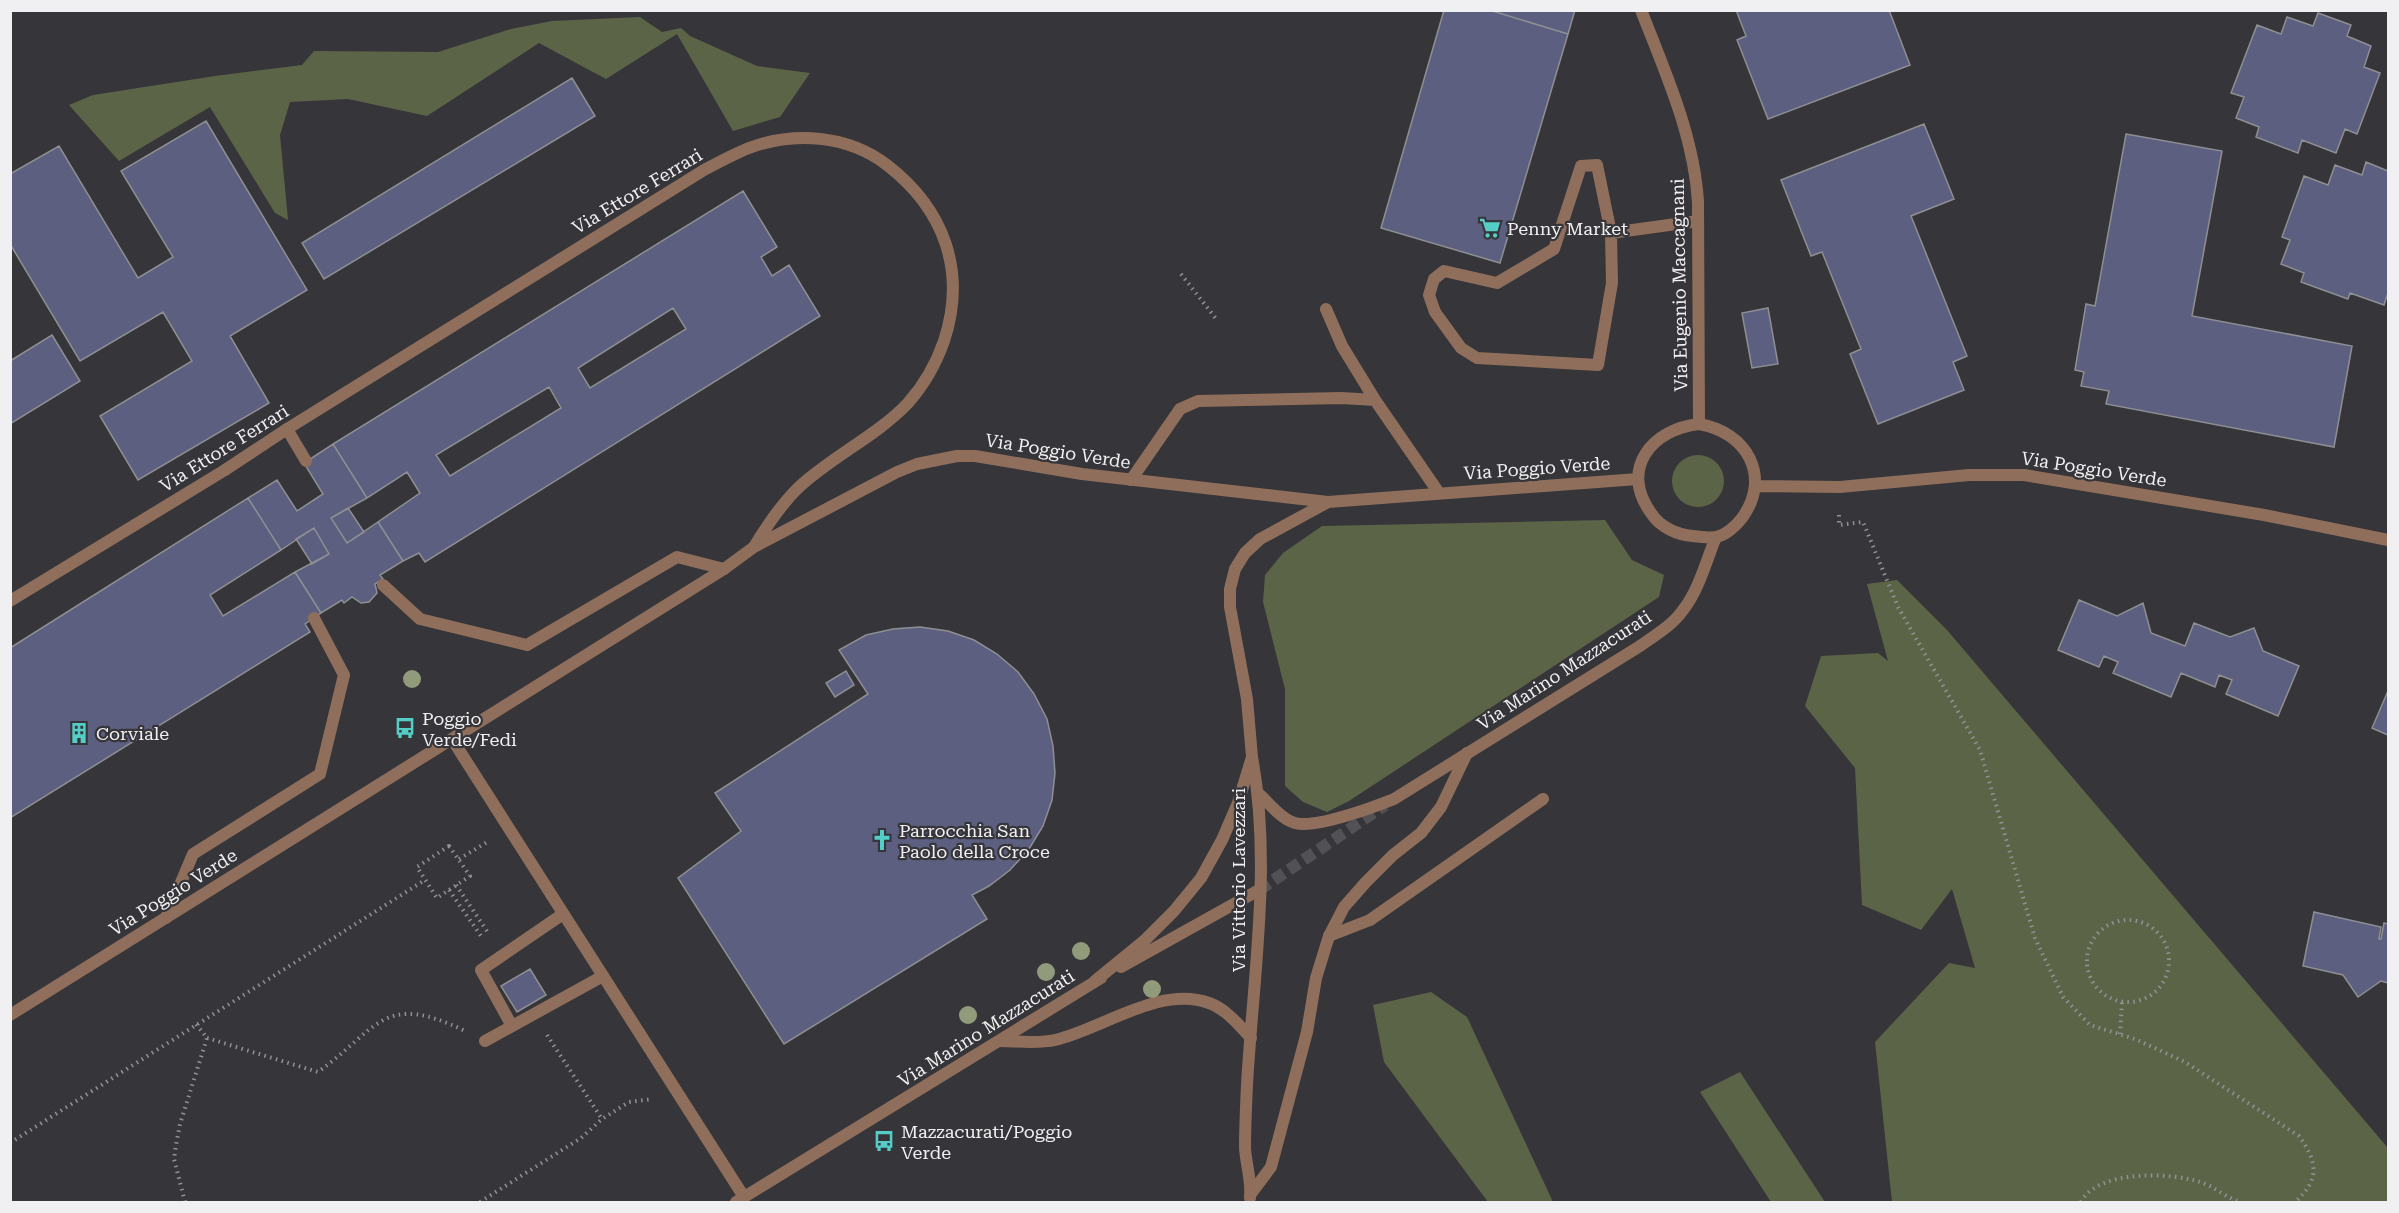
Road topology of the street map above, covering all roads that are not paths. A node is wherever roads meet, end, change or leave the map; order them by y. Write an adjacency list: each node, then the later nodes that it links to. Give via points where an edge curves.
1 (1641, 10): 2 (street, Via Eugenio Maccagnani, via 1692,150)
2 (1698, 221): 3 (street); 6 (street, Via Eugenio Maccagnani)
3 (1611, 233): 3 (street, via 1597,165 1581,166 1554,249 1497,283 1444,271 1434,279 1429,296 1435,312 1461,348 1477,358 1599,365 1612,283)
4 (1326, 309): 5 (street, via 1342,346)
5 (1375, 400): 10 (street, via 1198,401 1180,409); 12 (street)
6 (1699, 424): 9 (street, via 1678,428 1658,439 1640,464); 11 (street, via 1722,430 1739,444 1753,465)
7 (287, 429): 8 (street); 16 (street, Via Ettore Ferrari, via 704,170 749,148 818,137 874,155 926,204 942,234 953,268 953,300 933,369 908,403 798,488); 19 (street, Via Ettore Ferrari)
8 (306, 461)
9 (1638, 479): 12 (street, Via Poggio Verde); 14 (street, via 1648,510 1662,525 1679,534)
10 (1131, 480): 13 (street, Via Poggio Verde); 16 (street, Via Poggio Verde, via 975,456 938,459 897,472)
11 (1755, 486): 14 (street, via 1752,500 1738,523); 15 (street, Via Poggio Verde, via 1840,488 1969,475 2024,475)
12 (1439, 493): 13 (street, Via Poggio Verde)
13 (1328, 502): 23 (street, Via Vittorio Lavezzari, via 1260,539 1235,569 1230,607 1247,699)
14 (1716, 537): 22 (street, Via Marino Mazzacurati, via 1693,593 1676,618 1640,646)
15 (2388, 540)
16 (754, 547): 17 (street, Via Poggio Verde)
17 (724, 569): 18 (street, via 677,557 528,645 420,620); 21 (street, Via Poggio Verde)
18 (383, 585)
19 (10, 602)
20 (314, 618): 28 (street, via 344,675 320,774 193,854)
21 (452, 740): 27 (street); 28 (street, Via Poggio Verde)
22 (1467, 753): 24 (street, Via Marino Mazzacurati, via 1394,799 1306,825 1283,816); 29 (street, via 1442,807 1421,833 1393,855 1344,907)
23 (1252, 757): 24 (street, Via Vittorio Lavezzari); 31 (street, via 1238,803 1201,878 1167,919)
24 (1259, 794): 26 (street, Via Vittorio Lavezzari)
25 (1543, 799): 29 (street, via 1370,920)
26 (1259, 890): 31 (street, Via Marino Mazzacurati); 34 (street, Via Vittorio Lavezzari)
27 (563, 914): 30 (street); 33 (street, via 481,970)
28 (166, 918): 32 (street, Via Poggio Verde)
29 (1329, 936): 37 (street, via 1271,1167)
30 (603, 976): 33 (street); 38 (street)
31 (1095, 981): 36 (street, Via Marino Mazzacurati)
32 (10, 1015)
33 (512, 1026): 35 (street)
34 (1251, 1038): 36 (street, via 1210,1003 1185,997 1161,1001 1053,1041); 37 (street, Via Vittorio Lavezzari, via 1245,1150)
35 (485, 1041)
36 (999, 1041): 38 (street, Via Marino Mazzacurati)
37 (1250, 1199)
38 (740, 1200)

